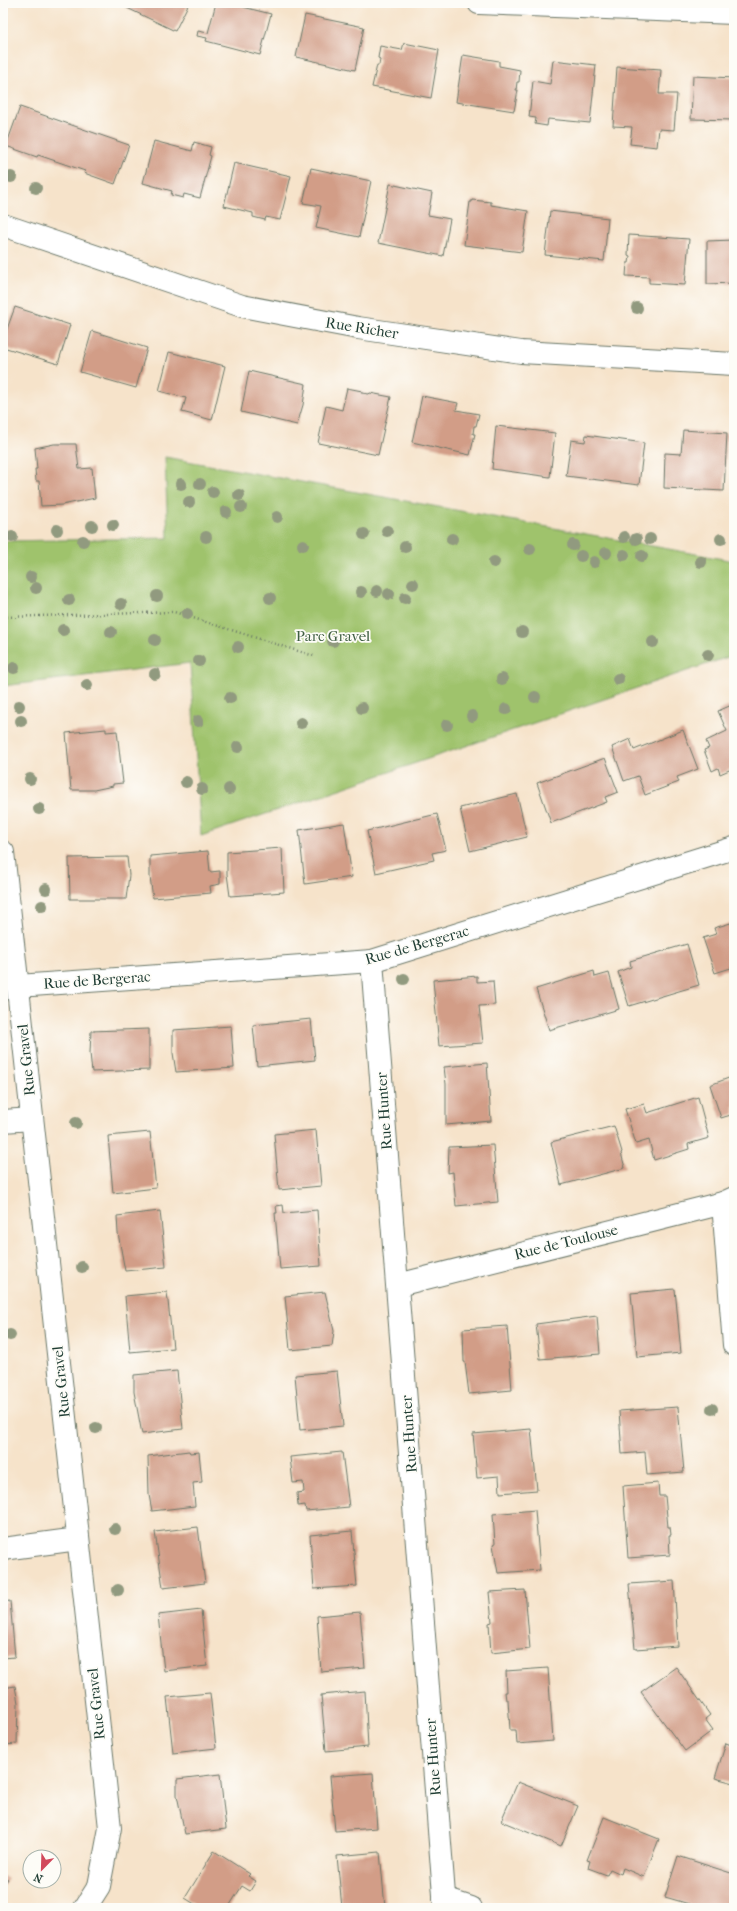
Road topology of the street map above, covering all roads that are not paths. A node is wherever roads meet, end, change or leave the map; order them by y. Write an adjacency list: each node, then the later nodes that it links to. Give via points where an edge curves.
1 (479, 3): 2 (street)
2 (734, 14)
3 (3, 225): 4 (street, Rue Richer, via 242,306 358,328 521,352)
4 (734, 364)
5 (734, 848): 7 (street, Rue de Bergerac)
6 (3, 852): 8 (street, Rue Gravel)
7 (372, 961): 8 (street, Rue de Bergerac); 12 (street, Rue Hunter)
8 (18, 986): 9 (street, Rue Gravel)
9 (32, 1119): 10 (street); 14 (street, Rue Gravel)
10 (3, 1121)
11 (728, 1200): 12 (street, Rue de Toulouse); 13 (street)
12 (398, 1285): 16 (street, Rue Hunter)
13 (734, 1345)
14 (78, 1539): 15 (street); 17 (street, Rue Gravel, via 110,1828 99,1886)
15 (3, 1548)
16 (445, 1903): 18 (street)
17 (84, 1908)
18 (471, 1908)

